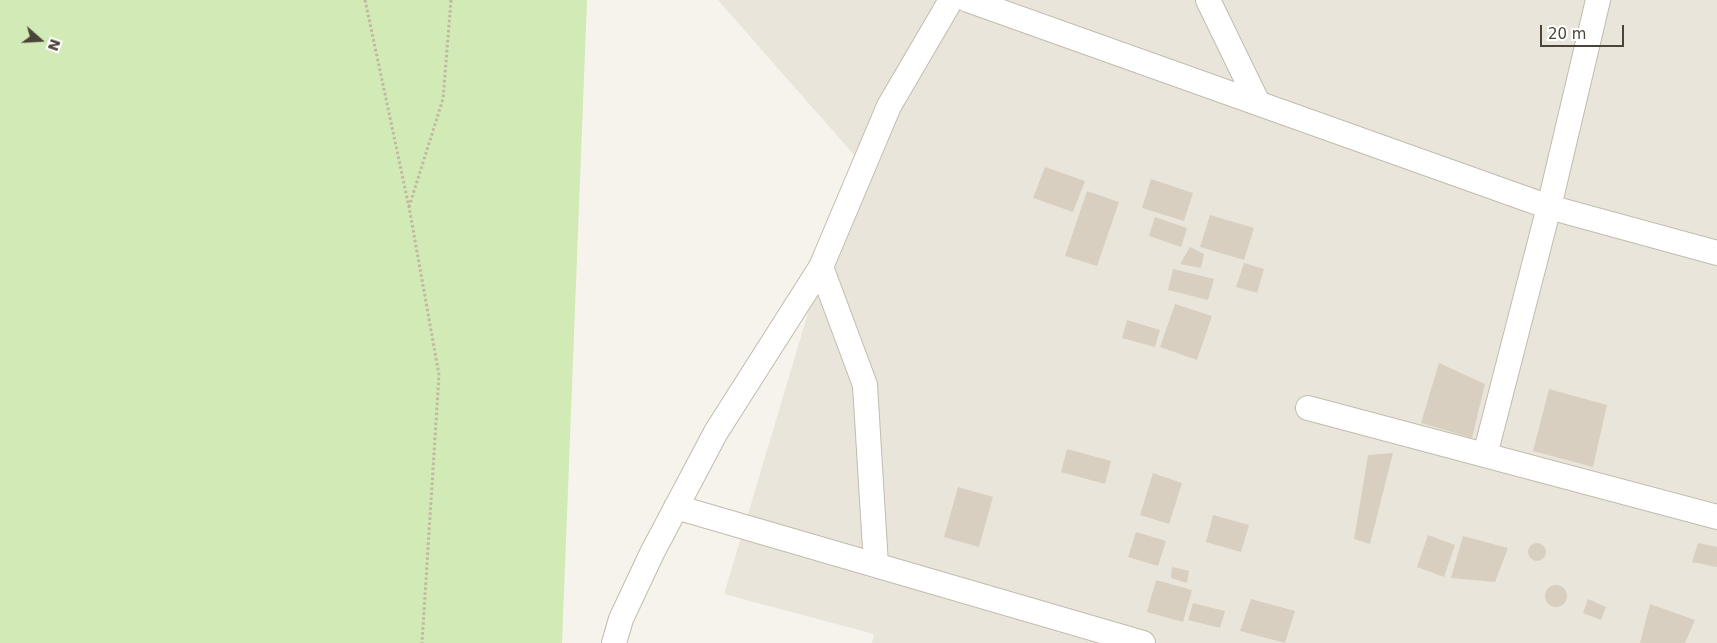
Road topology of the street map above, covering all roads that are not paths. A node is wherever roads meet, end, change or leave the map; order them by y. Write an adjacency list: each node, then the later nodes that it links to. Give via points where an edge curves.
1 (951, 0): 8 (street, via 889,106)
2 (968, 0): 5 (street)
3 (1208, 0): 5 (street)
4 (1598, 0): 6 (street)
5 (1258, 103): 6 (street)
6 (1549, 207): 7 (street); 10 (street)
7 (1717, 253)
8 (821, 267): 11 (street, via 716,432); 13 (street, via 865,385)
9 (1308, 408): 10 (street)
10 (1485, 456): 12 (street)
11 (676, 507): 13 (street); 14 (street, via 621,619)
12 (1717, 516)
13 (876, 565): 15 (street)
14 (614, 643)
15 (1143, 643)

